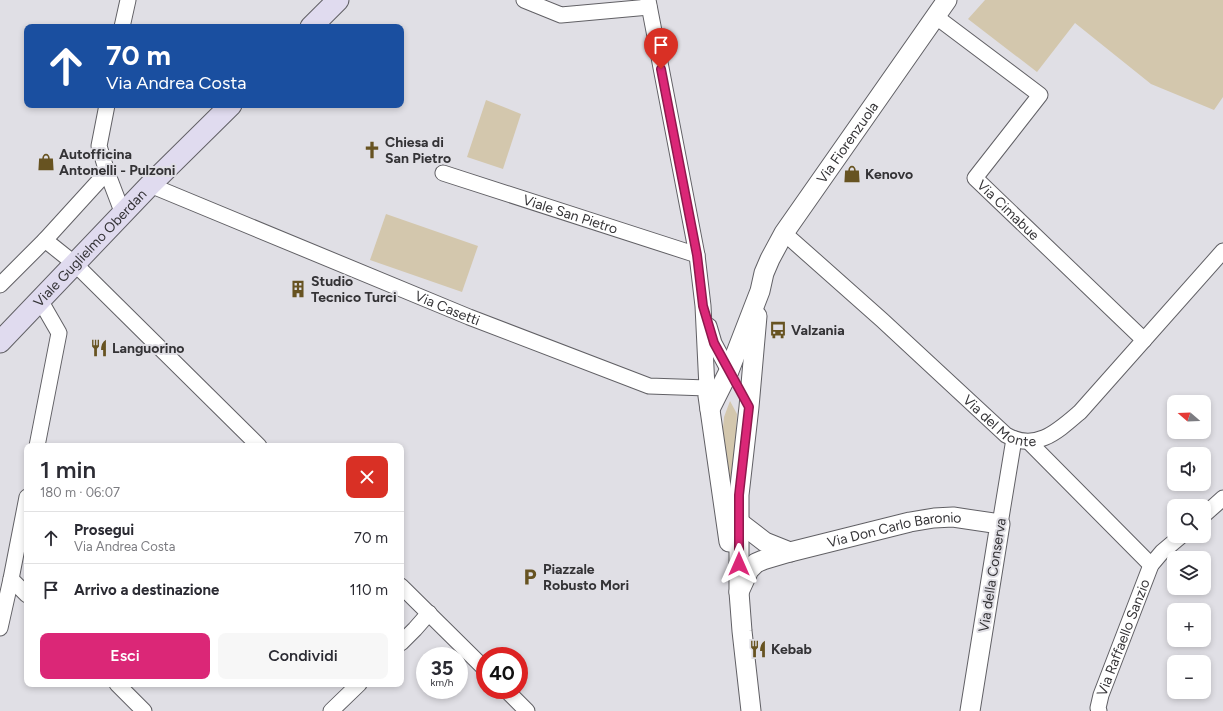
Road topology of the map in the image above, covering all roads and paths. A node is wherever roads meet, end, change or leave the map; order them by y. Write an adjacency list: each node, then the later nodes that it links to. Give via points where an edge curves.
1 (128, 0): 7 (street)
2 (338, 0): 8 (main road)
3 (524, 0): 5 (street, via 561,15)
4 (947, 0): 6 (street, Via Fiorenzuola)
5 (648, 3): 18 (street)
6 (935, 16): 15 (street, Via Fiorenzuola); 24 (street, Via Cimabue, via 1040,95 975,178)
7 (123, 24)
8 (314, 24)
9 (106, 108): 11 (street, via 99,146)
10 (228, 108): 13 (main road, Viale Guglielmo Oberdan)
11 (107, 172): 14 (street); 16 (street)
12 (443, 173): 18 (street, Viale San Pietro)
13 (150, 185): 14 (main road, Viale Guglielmo Oberdan); 27 (street, Via Casetti, via 469,317 649,386)
14 (122, 214): 19 (main road, Viale Guglielmo Oberdan)
15 (784, 233): 21 (street, Via Fiorenzuola, via 770,259); 30 (street, Via del Monte)
16 (45, 240): 19 (street); 20 (street)
17 (1223, 251): 24 (street, Via del Monte)
18 (697, 255): 23 (street)
19 (75, 264): 22 (main road, Viale Guglielmo Oberdan); 33 (street)
20 (0, 284)
21 (760, 291): 26 (street, Via Fiorenzuola); 28 (street, Via Fiorenzuola)
22 (40, 300): 25 (main road, Viale Guglielmo Oberdan); 32 (street, via 59,333)
23 (703, 306): 26 (street, via 714,343); 27 (street)
24 (1144, 340): 31 (street, Via del Monte, via 1080,412 1046,438)
25 (0, 342)
26 (729, 371): 28 (street); 29 (street, Via Fiorenzuola)
27 (707, 388): 29 (street)
28 (749, 407): 37 (street, Via Fiorenzuola, via 739,495)
29 (710, 409): 45 (street)
30 (1014, 439): 31 (street, Via del Monte); 38 (street, Via della Conserva)
31 (1029, 442): 41 (street)
32 (38, 443)
33 (256, 443)
34 (1223, 498): 35 (street)
35 (1211, 509)
36 (24, 512): 42 (street)
37 (739, 522): 40 (street, via 765,542); 45 (street, Via Fiorenzuola)
38 (1000, 524): 40 (street, Via Don Carlo Baronio, via 953,517 934,518); 58 (street, Via della Conserva)
39 (1173, 543): 41 (street)
40 (790, 552): 45 (street, Via Don Carlo Baronio, via 756,563 749,570)
41 (1151, 565): 53 (street, Via Raffaello Sanzio)
42 (11, 579): 44 (street); 47 (street)
43 (404, 589): 46 (street)
44 (24, 592)
45 (739, 592): 57 (street)
46 (428, 613): 48 (street); 49 (street)
47 (0, 628)
48 (404, 640)
49 (476, 660)
50 (120, 687): 54 (street)
51 (356, 687): 55 (street)
52 (515, 699): 56 (street)
53 (1097, 710)
54 (144, 711)
55 (331, 711)
56 (527, 711)
57 (751, 711)
58 (970, 711)

